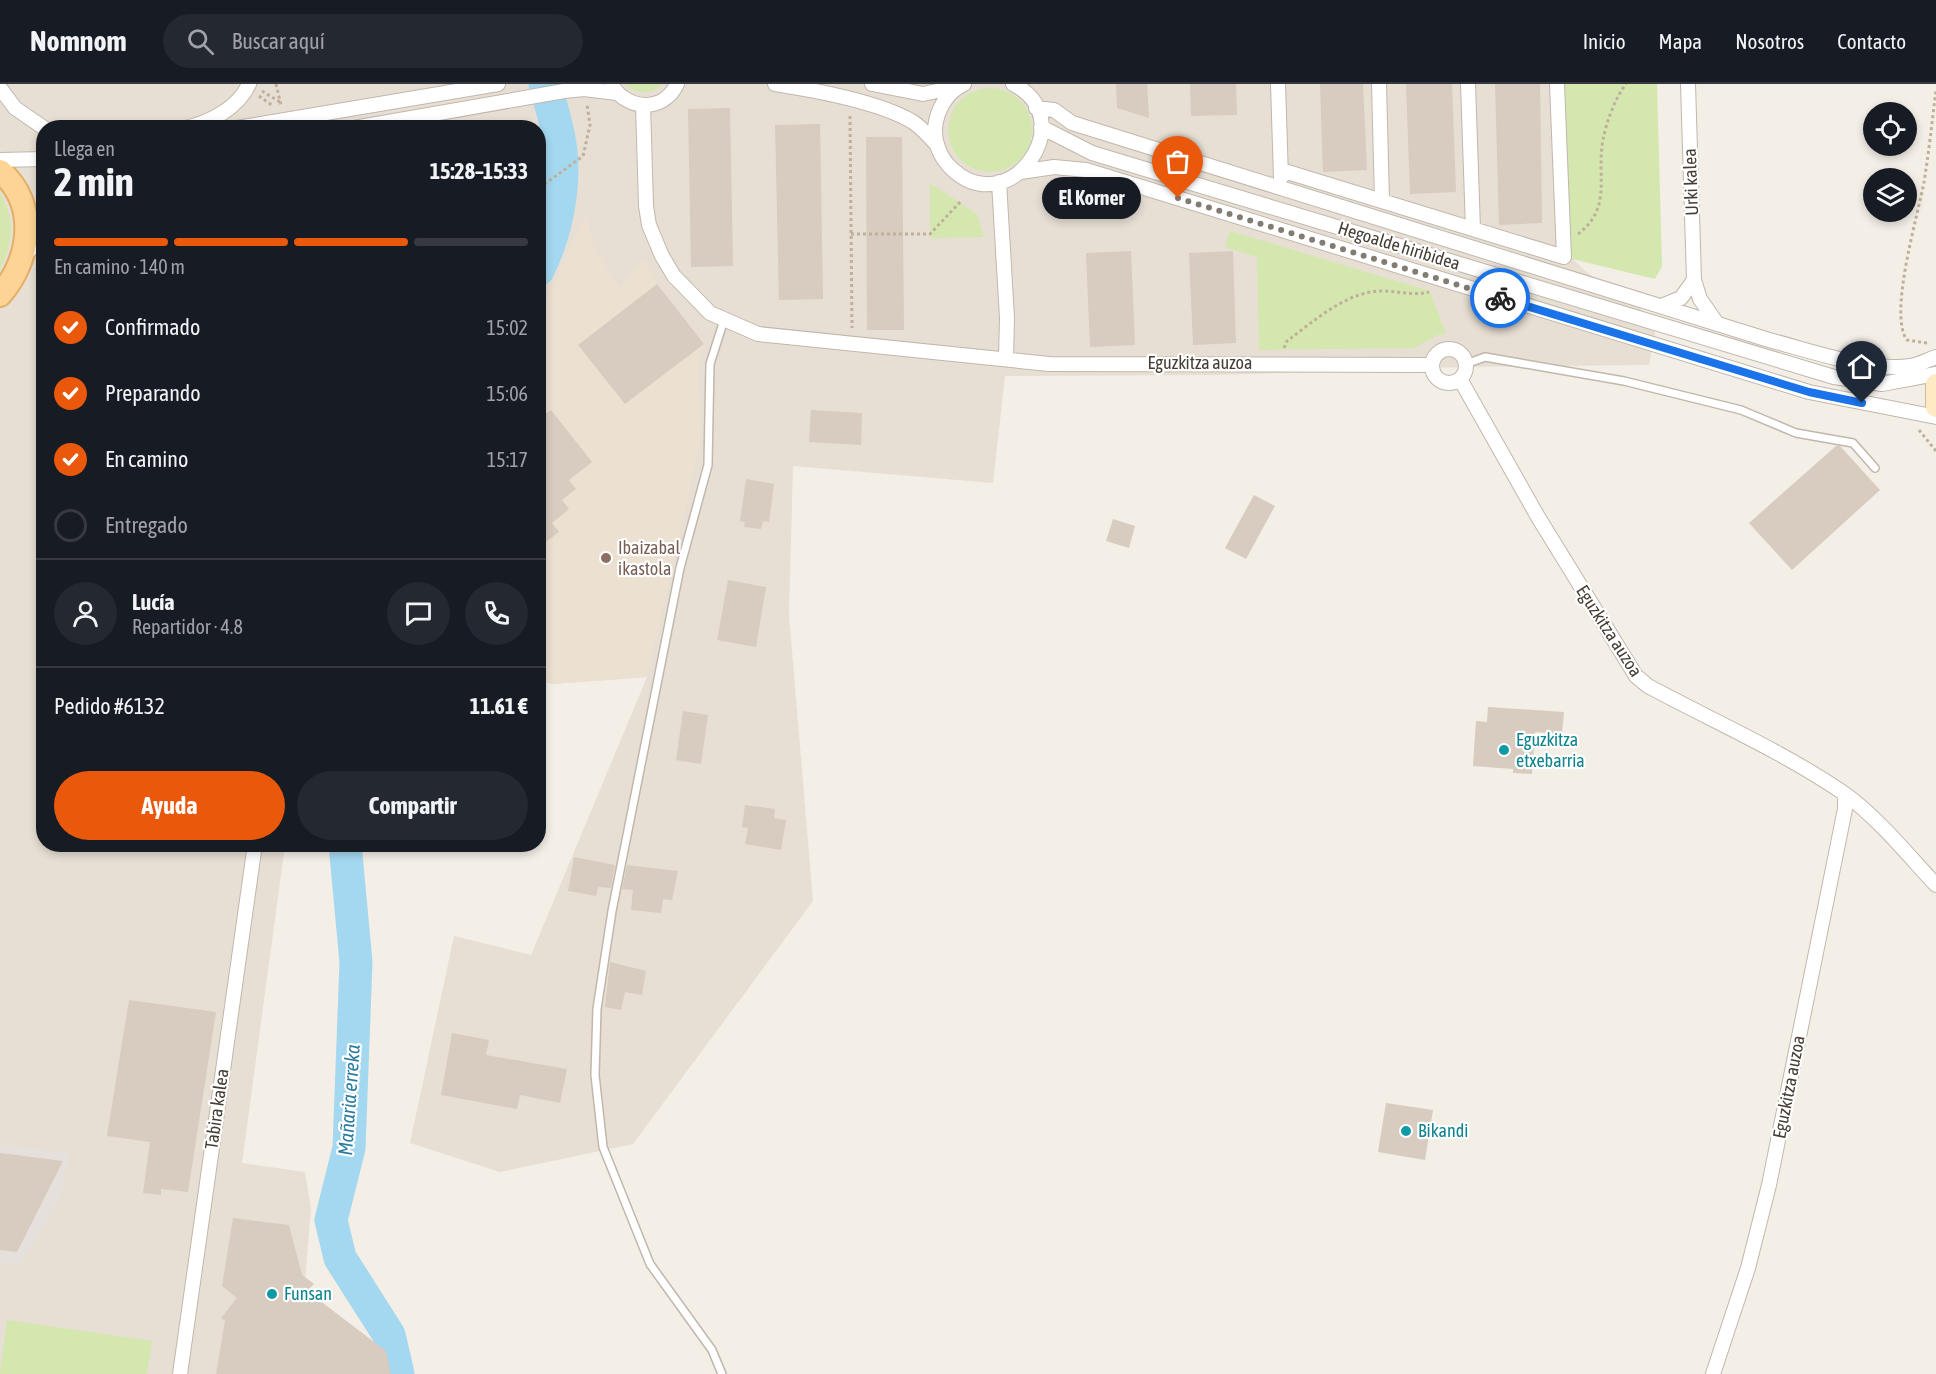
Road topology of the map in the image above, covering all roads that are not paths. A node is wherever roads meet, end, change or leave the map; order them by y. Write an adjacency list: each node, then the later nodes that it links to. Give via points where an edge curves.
1 (498, 84): 18 (street)
2 (776, 84): 22 (street, via 897,114 916,124)
3 (872, 84): 11 (street, via 923,94)
4 (1013, 84): 15 (street)
5 (1278, 84): 25 (street)
6 (1379, 84): 30 (street, Hegoalde hiribidea)
7 (1468, 84): 31 (street, Hegoalde hiribidea)
8 (1557, 84): 31 (street, Hegoalde hiribidea, via 1564,257)
9 (1688, 84): 34 (street, Urki kalea)
10 (679, 85): 16 (street, via 662,101)
11 (961, 85): 22 (street, via 941,106 935,132)
12 (255, 87): 17 (street)
13 (0, 88): 20 (street, via 15,108)
14 (614, 89): 16 (street, via 624,100); 19 (street, via 584,89)
15 (1032, 96): 21 (street); 29 (street, via 1072,123)
16 (643, 105): 37 (street, Eguzkitza auzoa, via 649,225 674,276 711,313)
17 (210, 120)
18 (284, 120)
19 (399, 120)
20 (36, 122)
21 (1041, 128): 27 (street, via 1040,144); 43 (street, Hegoalde hiribidea, via 1092,153 1823,374 1882,384)
22 (937, 145): 28 (street, via 956,172 976,182)
23 (0, 159): 24 (street)
24 (36, 159)
25 (1281, 170): 29 (street); 30 (street, Hegoalde hiribidea)
26 (0, 171): 33 (main road, via 22,201 28,228)
27 (1021, 172): 28 (street); 47 (street, via 1054,167 1086,170 1809,392)
28 (999, 182): 40 (street)
29 (1281, 188): 36 (street)
30 (1382, 201): 31 (street, Hegoalde hiribidea)
31 (1473, 230)
32 (36, 243): 33 (street)
33 (24, 256): 35 (main road, via 14,280)
34 (1694, 280): 36 (street, via 1682,298); 38 (street, via 1700,298)
35 (0, 295)
36 (1664, 305): 38 (street)
37 (724, 320): 40 (street, Eguzkitza auzoa, via 758,334); 53 (lane, via 710,364 708,465 680,568 612,911 597,1009 595,1075 603,1147 650,1264 712,1350)
38 (1716, 322): 39 (street, via 1769,340 1859,362 1899,367)
39 (1934, 352)
40 (1006, 358): 42 (street, Eguzkitza auzoa, via 1049,364)
41 (1466, 364): 42 (street, via 1461,354 1451,348 1440,351); 44 (street); 48 (lane, via 1485,357 1624,381 1741,410 1796,433 1853,443)
42 (1431, 365): 44 (street, via 1434,375 1443,382)
43 (1936, 374)
44 (1460, 379): 49 (street, Eguzkitza auzoa, via 1538,517 1636,676)
45 (1936, 384): 46 (main road)
46 (1936, 407)
47 (1936, 417)
48 (1875, 468)
49 (1845, 795): 51 (street, Eguzkitza auzoa, via 1871,816); 54 (street, Eguzkitza auzoa, via 1769,1185 1748,1268)
50 (254, 852): 52 (street, Tabira kalea)
51 (1936, 885)
52 (180, 1374)
53 (722, 1374)
54 (1713, 1374)

